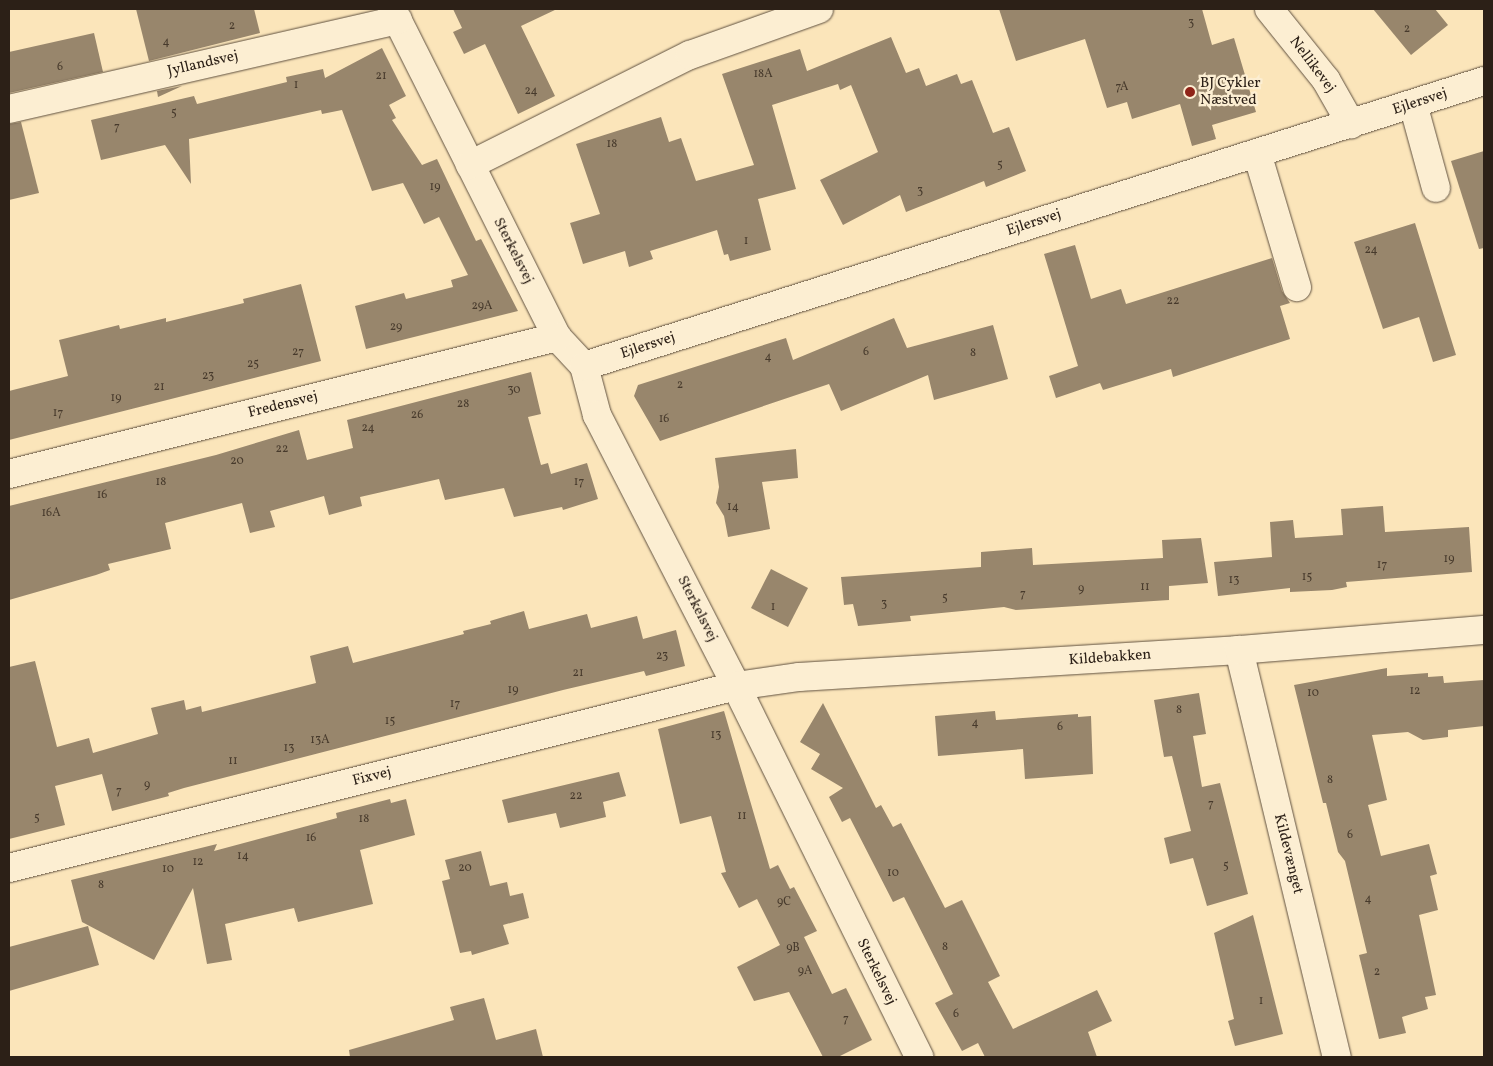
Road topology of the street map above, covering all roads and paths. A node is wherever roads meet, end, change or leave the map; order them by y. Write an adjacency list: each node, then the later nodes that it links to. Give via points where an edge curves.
1 (819, 9): 9 (street, via 690,55)
2 (1269, 9): 7 (street, Nellikevej, via 1326,80)
3 (395, 14): 6 (street, Jyllandsvej); 9 (street, Sterkelsvej)
4 (1484, 81): 5 (street, Ejlersvej)
5 (1412, 104): 7 (street, Ejlersvej); 10 (street)
6 (9, 108)
7 (1351, 124): 8 (street, Ejlersvej)
8 (1257, 152): 11 (street); 13 (street, Ejlersvej)
9 (470, 166): 12 (street, Sterkelsvej)
10 (1436, 188)
11 (1298, 287)
12 (557, 337): 13 (street, Sterkelsvej); 14 (street, Fredensvej)
13 (584, 366): 17 (street, Sterkelsvej, via 597,415)
14 (9, 474)
15 (1484, 630): 16 (street, Kildebakken)
16 (1238, 650): 17 (street, Kildebakken, via 799,677); 20 (street, Kildevænget)
17 (736, 686): 18 (street, Fixvej); 19 (street, Sterkelsvej)
18 (9, 868)
19 (919, 1057)
20 (1337, 1057)

